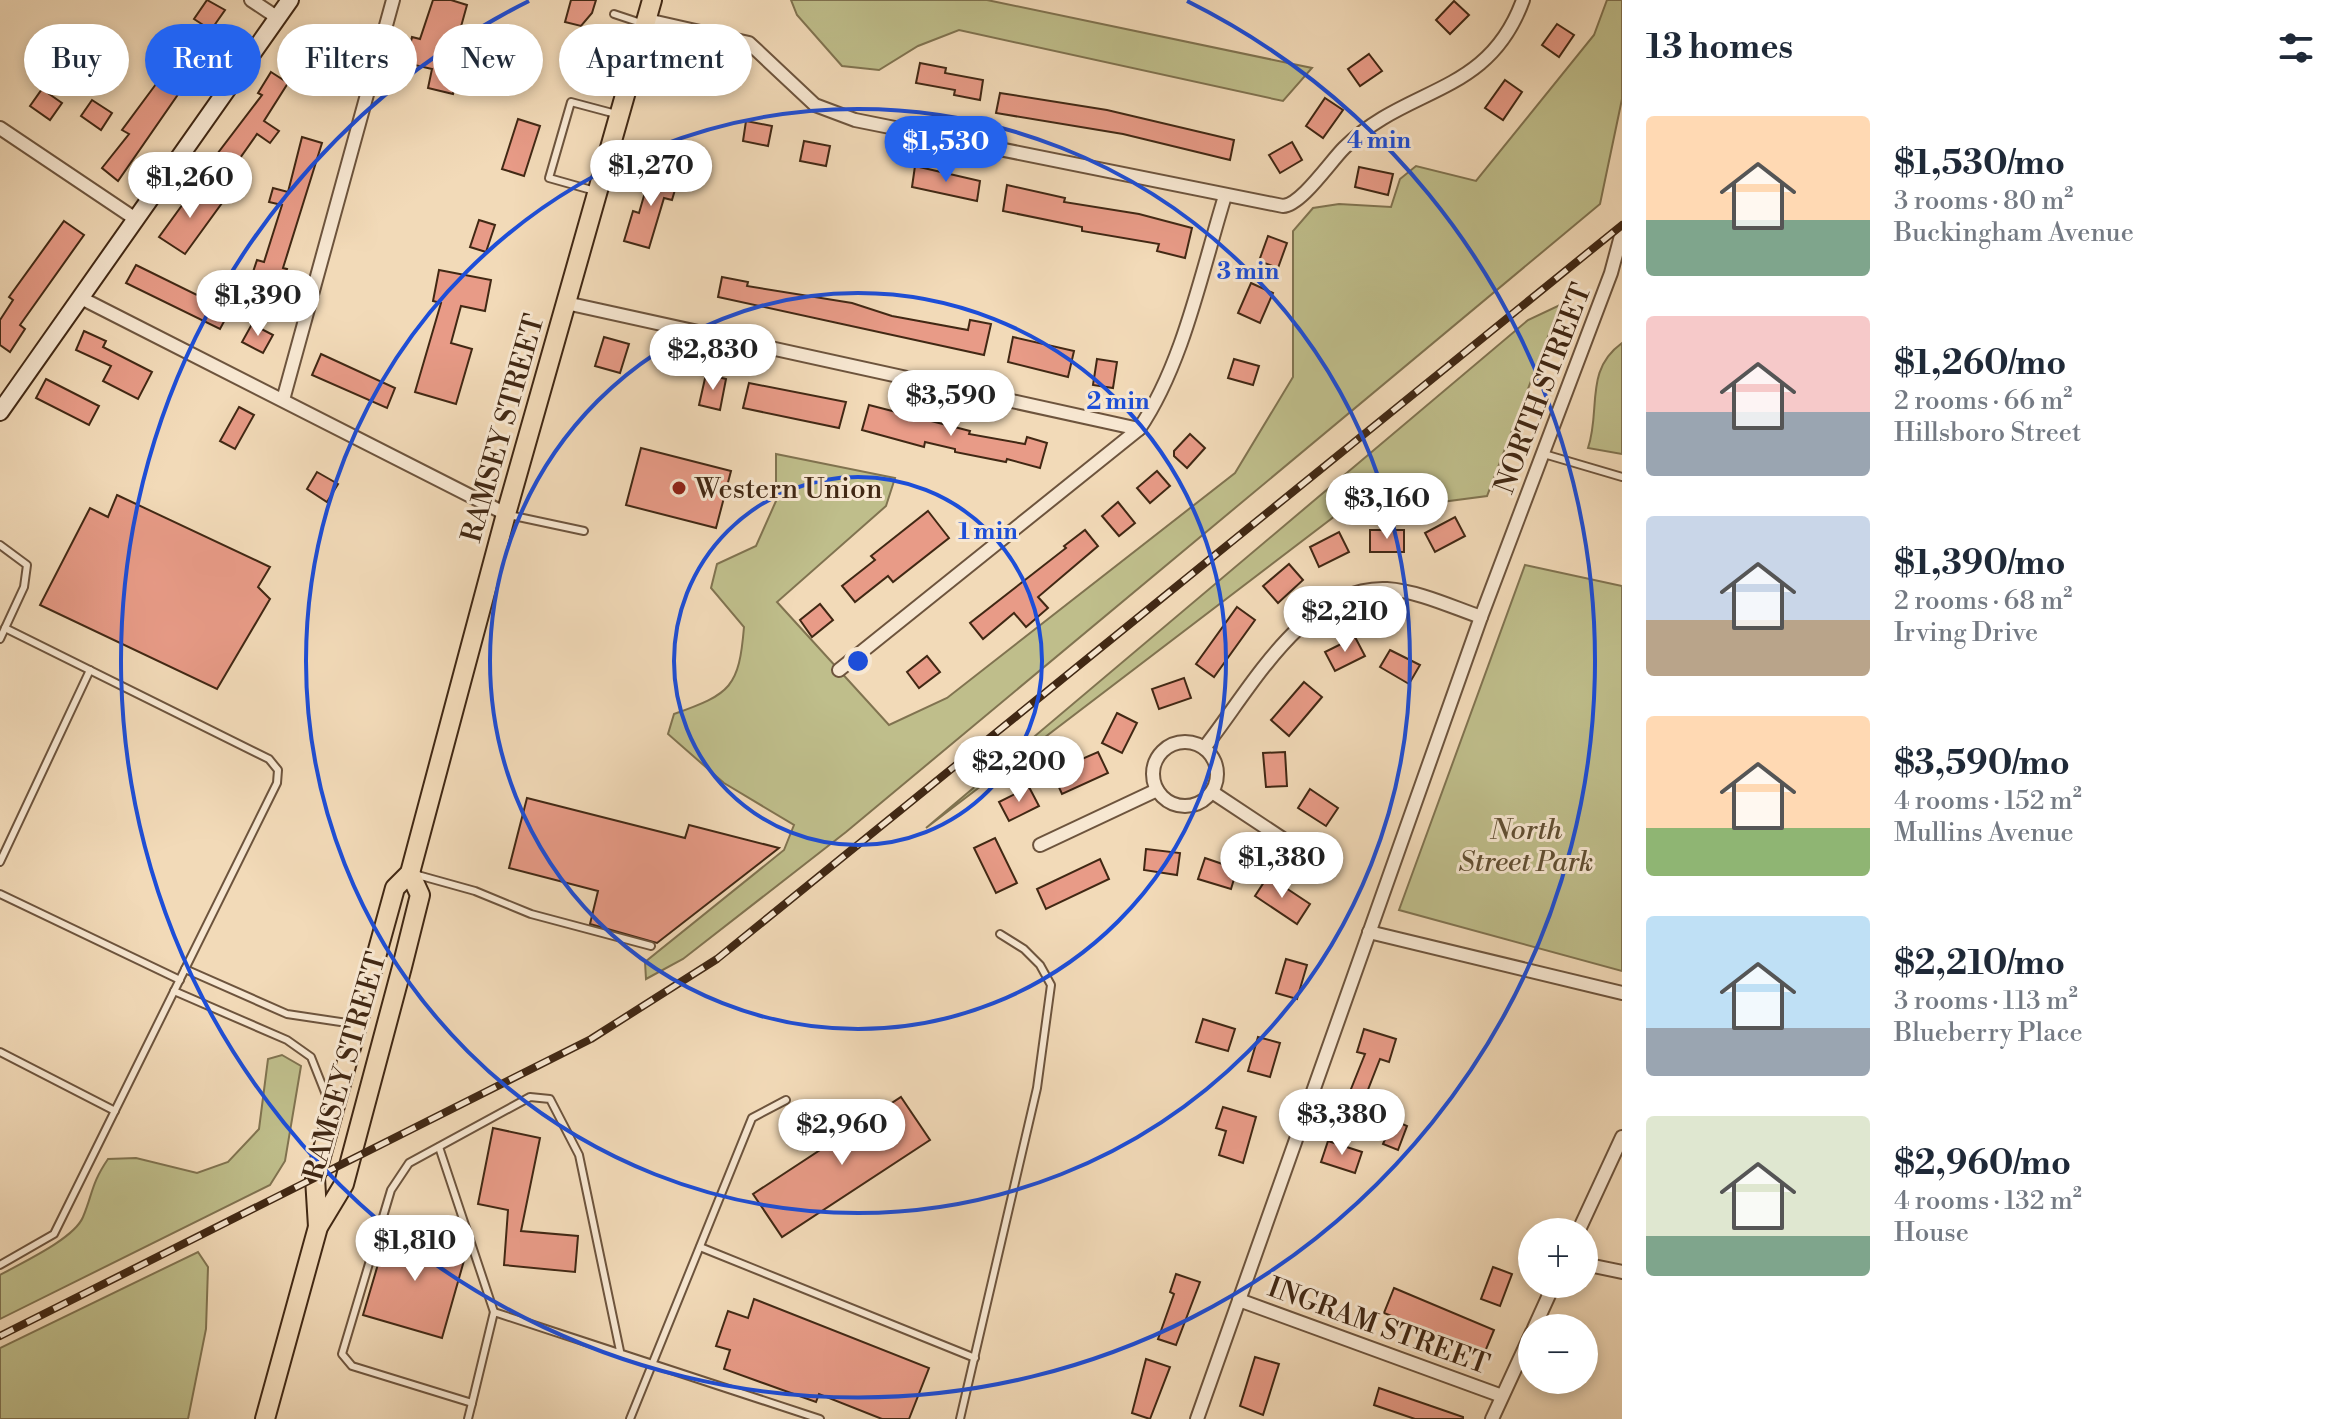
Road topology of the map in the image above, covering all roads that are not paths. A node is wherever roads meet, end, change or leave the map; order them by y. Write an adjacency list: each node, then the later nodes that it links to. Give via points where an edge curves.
1 (251, 0): 7 (street)
2 (290, 0): 7 (street)
3 (393, 0): 17 (street)
4 (652, 0): 8 (main road, RAMSEY STREET)
5 (1523, 0): 12 (street, via 1508,33 1473,72 1371,124 1295,203 1283,206)
6 (614, 14): 8 (lane)
7 (278, 18): 13 (street)
8 (646, 22): 9 (main road, RAMSEY STREET); 12 (street, via 749,43 815,105 844,117)
9 (620, 115): 11 (main road, RAMSEY STREET); 11 (lane, via 571,102 549,178)
10 (0, 128): 13 (street)
11 (598, 192): 16 (main road, RAMSEY STREET)
12 (1225, 196): 19 (street, via 1178,346)
13 (137, 220): 15 (street)
14 (1622, 232): 20 (street, NORTH STREET)
15 (81, 298): 17 (street); 18 (street)
16 (566, 303): 19 (street); 22 (main road, RAMSEY STREET)
17 (283, 400): 22 (street)
18 (0, 412)
19 (1139, 429): 29 (street)
20 (1544, 454): 21 (lane); 25 (street, NORTH STREET)
21 (1622, 477)
22 (506, 514): 23 (lane); 36 (main road, RAMSEY STREET)
23 (584, 531)
24 (0, 545): 26 (lane, via 27,565 24,587)
25 (1481, 617): 30 (street, via 1386,589 1331,603 1278,650); 38 (street, NORTH STREET)
26 (5, 628): 27 (lane); 28 (lane)
27 (0, 639)
28 (90, 670): 35 (lane); 41 (lane, via 269,759 278,770 277,783)
29 (839, 670)
30 (1204, 748): 31 (street, via 1186,742 1160,754 1153,771); 32 (street, via 1218,775)
31 (1157, 790): 32 (street, via 1183,806 1203,801); 33 (street)
32 (1212, 792): 34 (street)
33 (1040, 845)
34 (1298, 849)
35 (0, 862)
36 (410, 873): 40 (lane, via 531,914); 45 (main road, RAMSEY STREET, via 395,888); 53 (main road, RAMSEY STREET, via 420,895 402,967 344,1184)
37 (0, 894): 42 (lane)
38 (1369, 932): 44 (street); 58 (street, NORTH STREET)
39 (1000, 934): 61 (lane, via 1024,949 1051,985 1037,1088)
40 (651, 946)
41 (185, 969): 42 (lane); 45 (lane, via 287,1014)
42 (180, 980): 43 (lane)
43 (174, 991): 48 (lane); 49 (lane, via 287,1040 311,1057)
44 (1622, 993)
45 (358, 1025): 49 (main road, RAMSEY STREET)
46 (0, 1052): 48 (lane)
47 (786, 1100): 54 (lane, via 752,1118)
48 (115, 1111): 55 (lane, via 54,1234)
49 (333, 1113): 53 (main road, RAMSEY STREET, via 315,1178)
50 (1622, 1137): 52 (street)
51 (439, 1147): 59 (lane); 60 (lane, via 530,1097 550,1099 579,1155); 65 (lane, via 409,1163 391,1190 342,1354 352,1366)
52 (1584, 1218)
53 (318, 1227): 66 (main road, RAMSEY STREET)
54 (700, 1247): 61 (lane); 62 (lane)
55 (0, 1265)
56 (1598, 1267): 57 (street)
57 (1622, 1272)
58 (1239, 1300): 64 (street, INGRAM STREET); 71 (street, NORTH STREET)
59 (494, 1312): 60 (lane); 65 (lane)
60 (620, 1351): 62 (lane)
61 (975, 1358): 70 (lane)
62 (653, 1362): 68 (lane); 69 (lane)
63 (1518, 1362): 64 (street)
64 (1502, 1396): 72 (street)
65 (472, 1403): 67 (lane)
66 (265, 1419)
67 (468, 1419)
68 (630, 1419)
69 (820, 1419)
70 (960, 1419)
71 (1197, 1419)
72 (1492, 1419)

